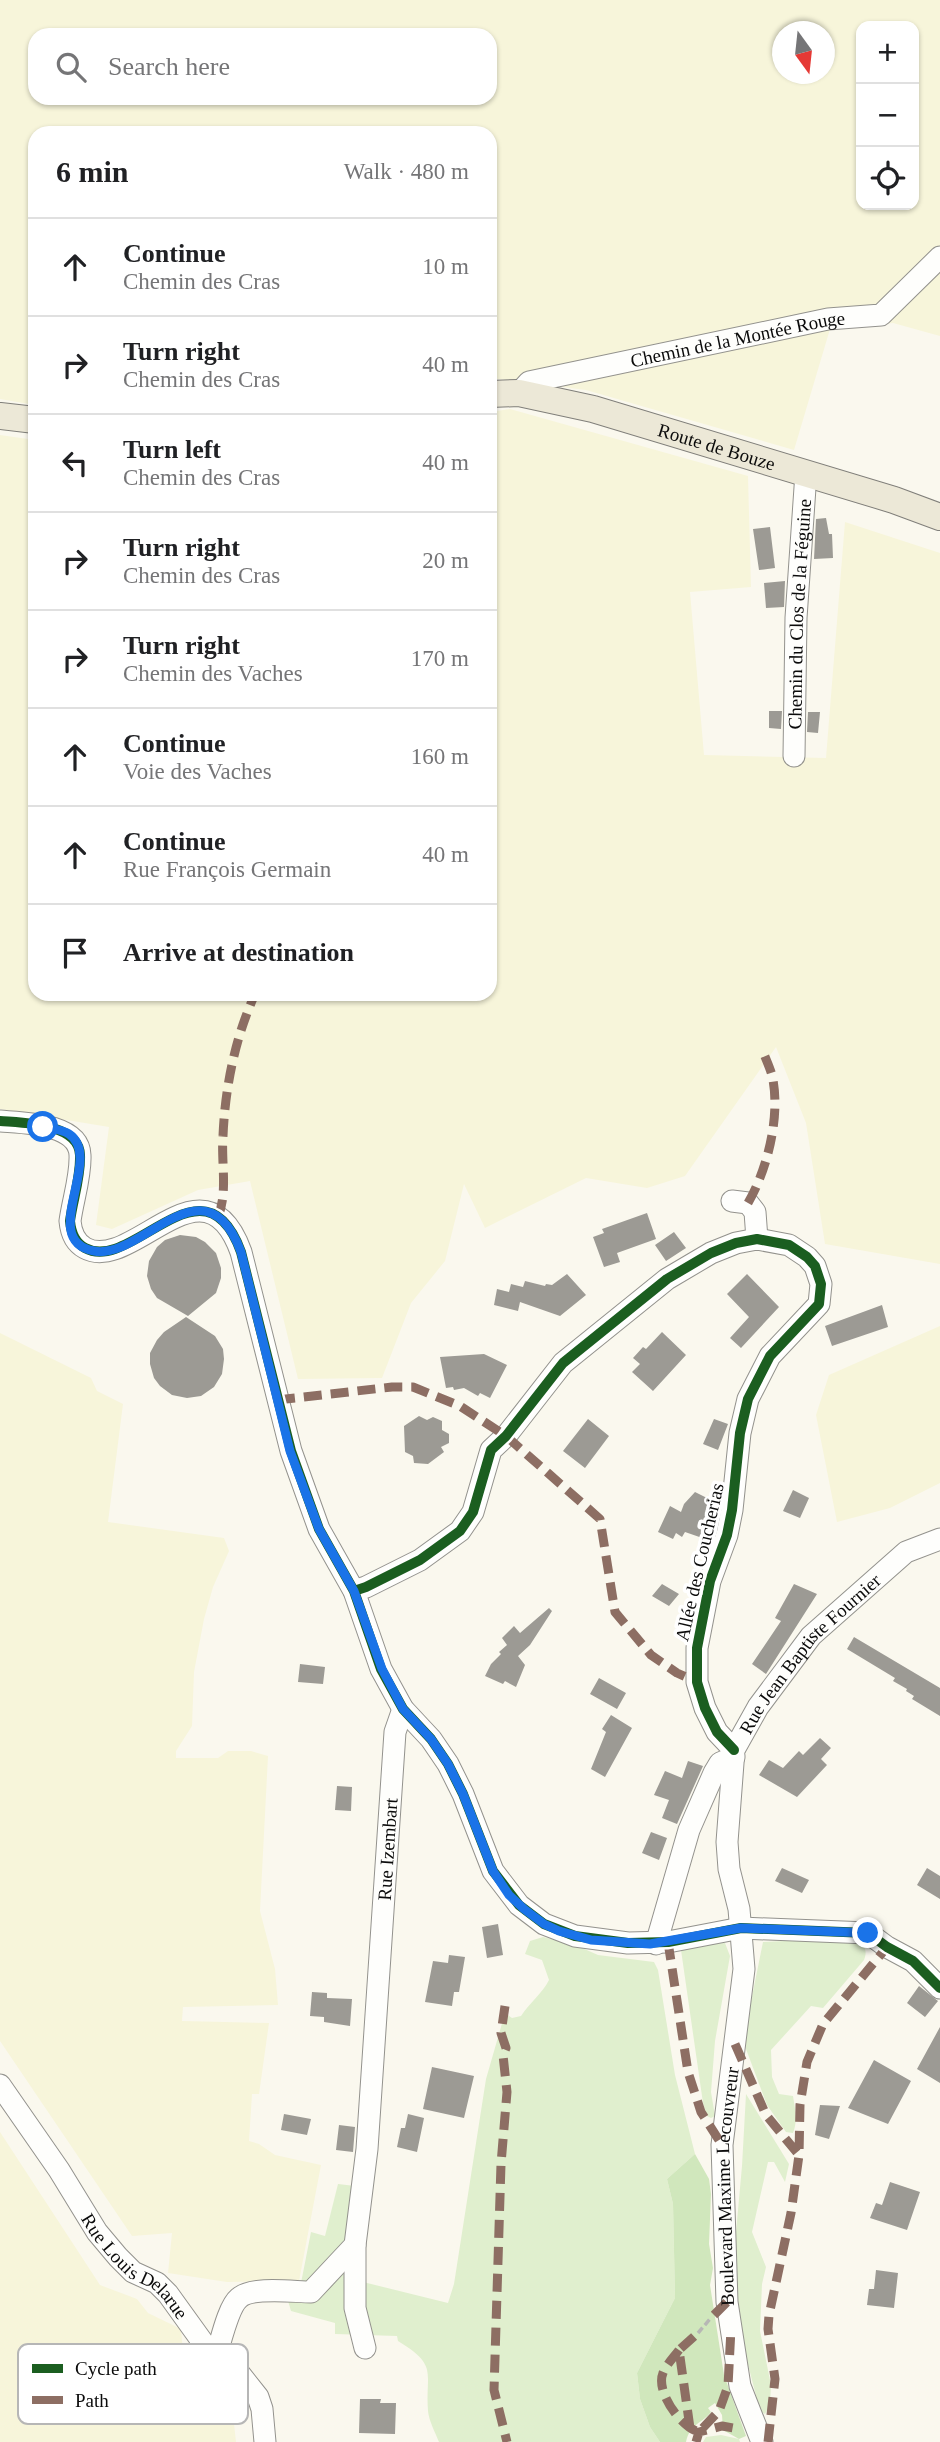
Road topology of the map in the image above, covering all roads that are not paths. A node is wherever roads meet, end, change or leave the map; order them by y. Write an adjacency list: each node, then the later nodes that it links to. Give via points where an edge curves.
1 (940, 257): 2 (street, Chemin de la Montée Rouge, via 881,315 828,319 529,382)
2 (519, 393): 3 (main road, Route de Bouze); 6 (main road, Route de Bouze, via 593,409)
3 (497, 394)
4 (0, 416): 5 (main road)
5 (28, 419)
6 (806, 473): 7 (main road, Route de Bouze); 8 (street, Chemin du Clos de la Féguine)
7 (940, 517)
8 (793, 756)
9 (0, 1121): 13 (street, via 62,1130 74,1138 80,1152 71,1231 86,1249 111,1250 192,1212 218,1217 233,1232 290,1451 319,1529)
10 (732, 1201): 11 (street, via 748,1203 755,1212)
11 (757, 1239): 13 (street, Allée des Coucherias, via 736,1243 667,1279 563,1363 492,1450 473,1512 460,1531 420,1560); 15 (street, Allée des Coucherias, via 789,1245 807,1257 819,1275 821,1294 812,1314 770,1356 748,1398 729,1523 696,1648 697,1682 710,1720)
12 (940, 1539): 15 (street, Rue Jean Baptiste Fournier, via 906,1552 811,1636 758,1707)
13 (354, 1591): 14 (street, via 382,1669)
14 (403, 1709): 17 (street, via 448,1764 493,1871 519,1905 544,1924 575,1936); 20 (street, Rue Izembart, via 395,1732 367,2149)
15 (734, 1753): 16 (street, Rue Jean Baptiste Fournier, via 726,1842); 17 (street, via 714,1773 689,1830)
16 (741, 1928): 17 (street); 18 (street, via 868,1933 913,1961); 26 (street, Boulevard Maxime Lecouvreur, via 744,1969 722,2145 727,2302 740,2386)
17 (656, 1944)
18 (940, 1988)
19 (0, 2085): 21 (street, Rue Louis Delarue, via 97,2232 133,2272 168,2294)
20 (355, 2245): 22 (street, via 311,2292 250,2292 239,2298); 23 (street, Rue Izembart, via 355,2308)
21 (204, 2344)
22 (220, 2344)
23 (365, 2348)
24 (248, 2384): 25 (street, Rue Louis Delarue, via 262,2409)
25 (264, 2442)
26 (762, 2442)

